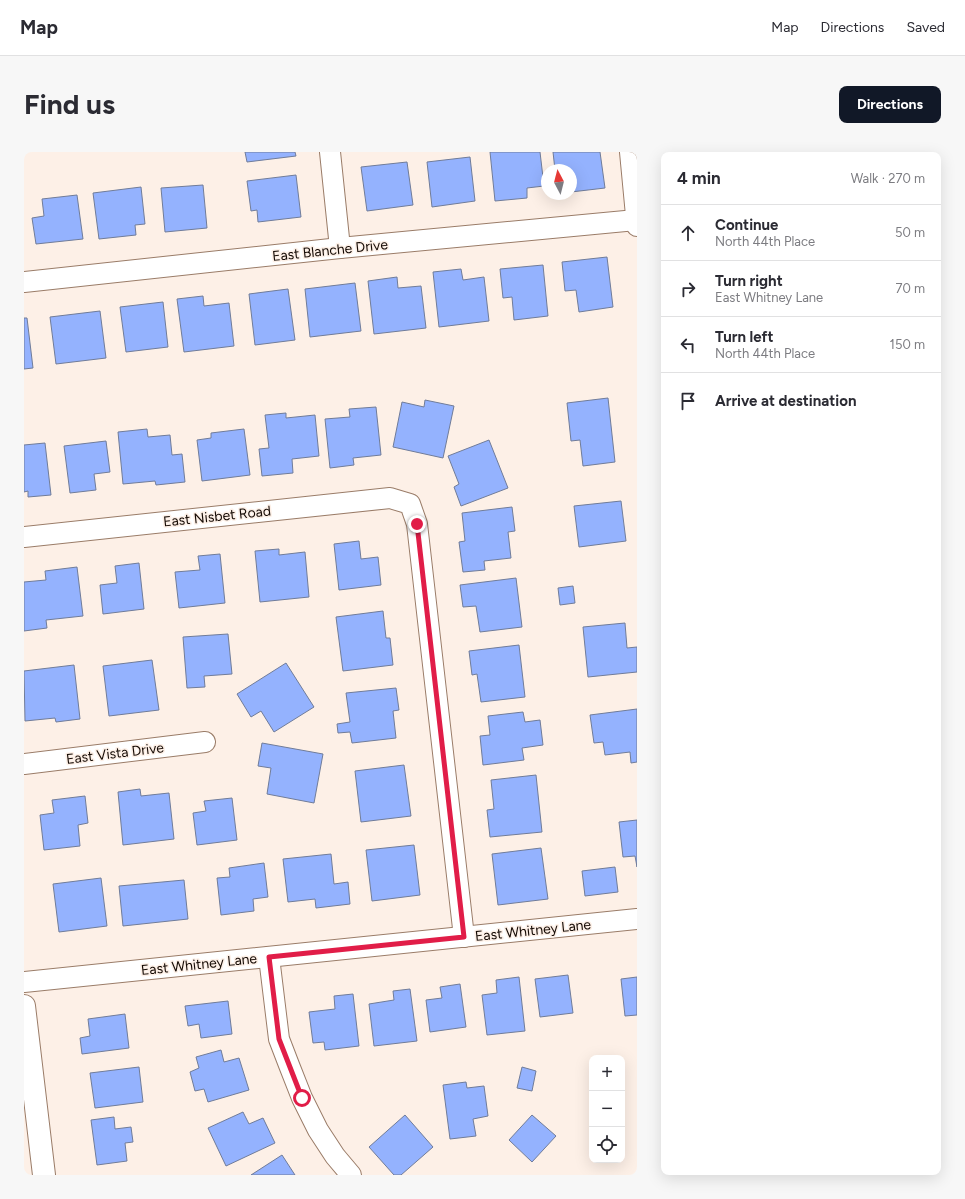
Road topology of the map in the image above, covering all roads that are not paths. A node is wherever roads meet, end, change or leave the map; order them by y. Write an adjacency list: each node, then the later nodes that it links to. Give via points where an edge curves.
1 (330, 152): 4 (street)
2 (630, 152): 3 (street)
3 (637, 223): 4 (street, East Blanche Drive)
4 (340, 248): 5 (street, East Blanche Drive)
5 (24, 282)
6 (24, 537): 10 (street, East Nisbet Road, via 390,498 410,504 417,524)
7 (205, 742): 8 (street, East Vista Drive)
8 (24, 764)
9 (637, 919): 10 (street, East Whitney Lane)
10 (464, 937): 11 (street, East Whitney Lane)
11 (269, 957): 12 (street, East Whitney Lane); 15 (street, via 279,1039 302,1098 318,1130)
12 (24, 982)
13 (24, 1006): 14 (street)
14 (44, 1175)
15 (351, 1175)

